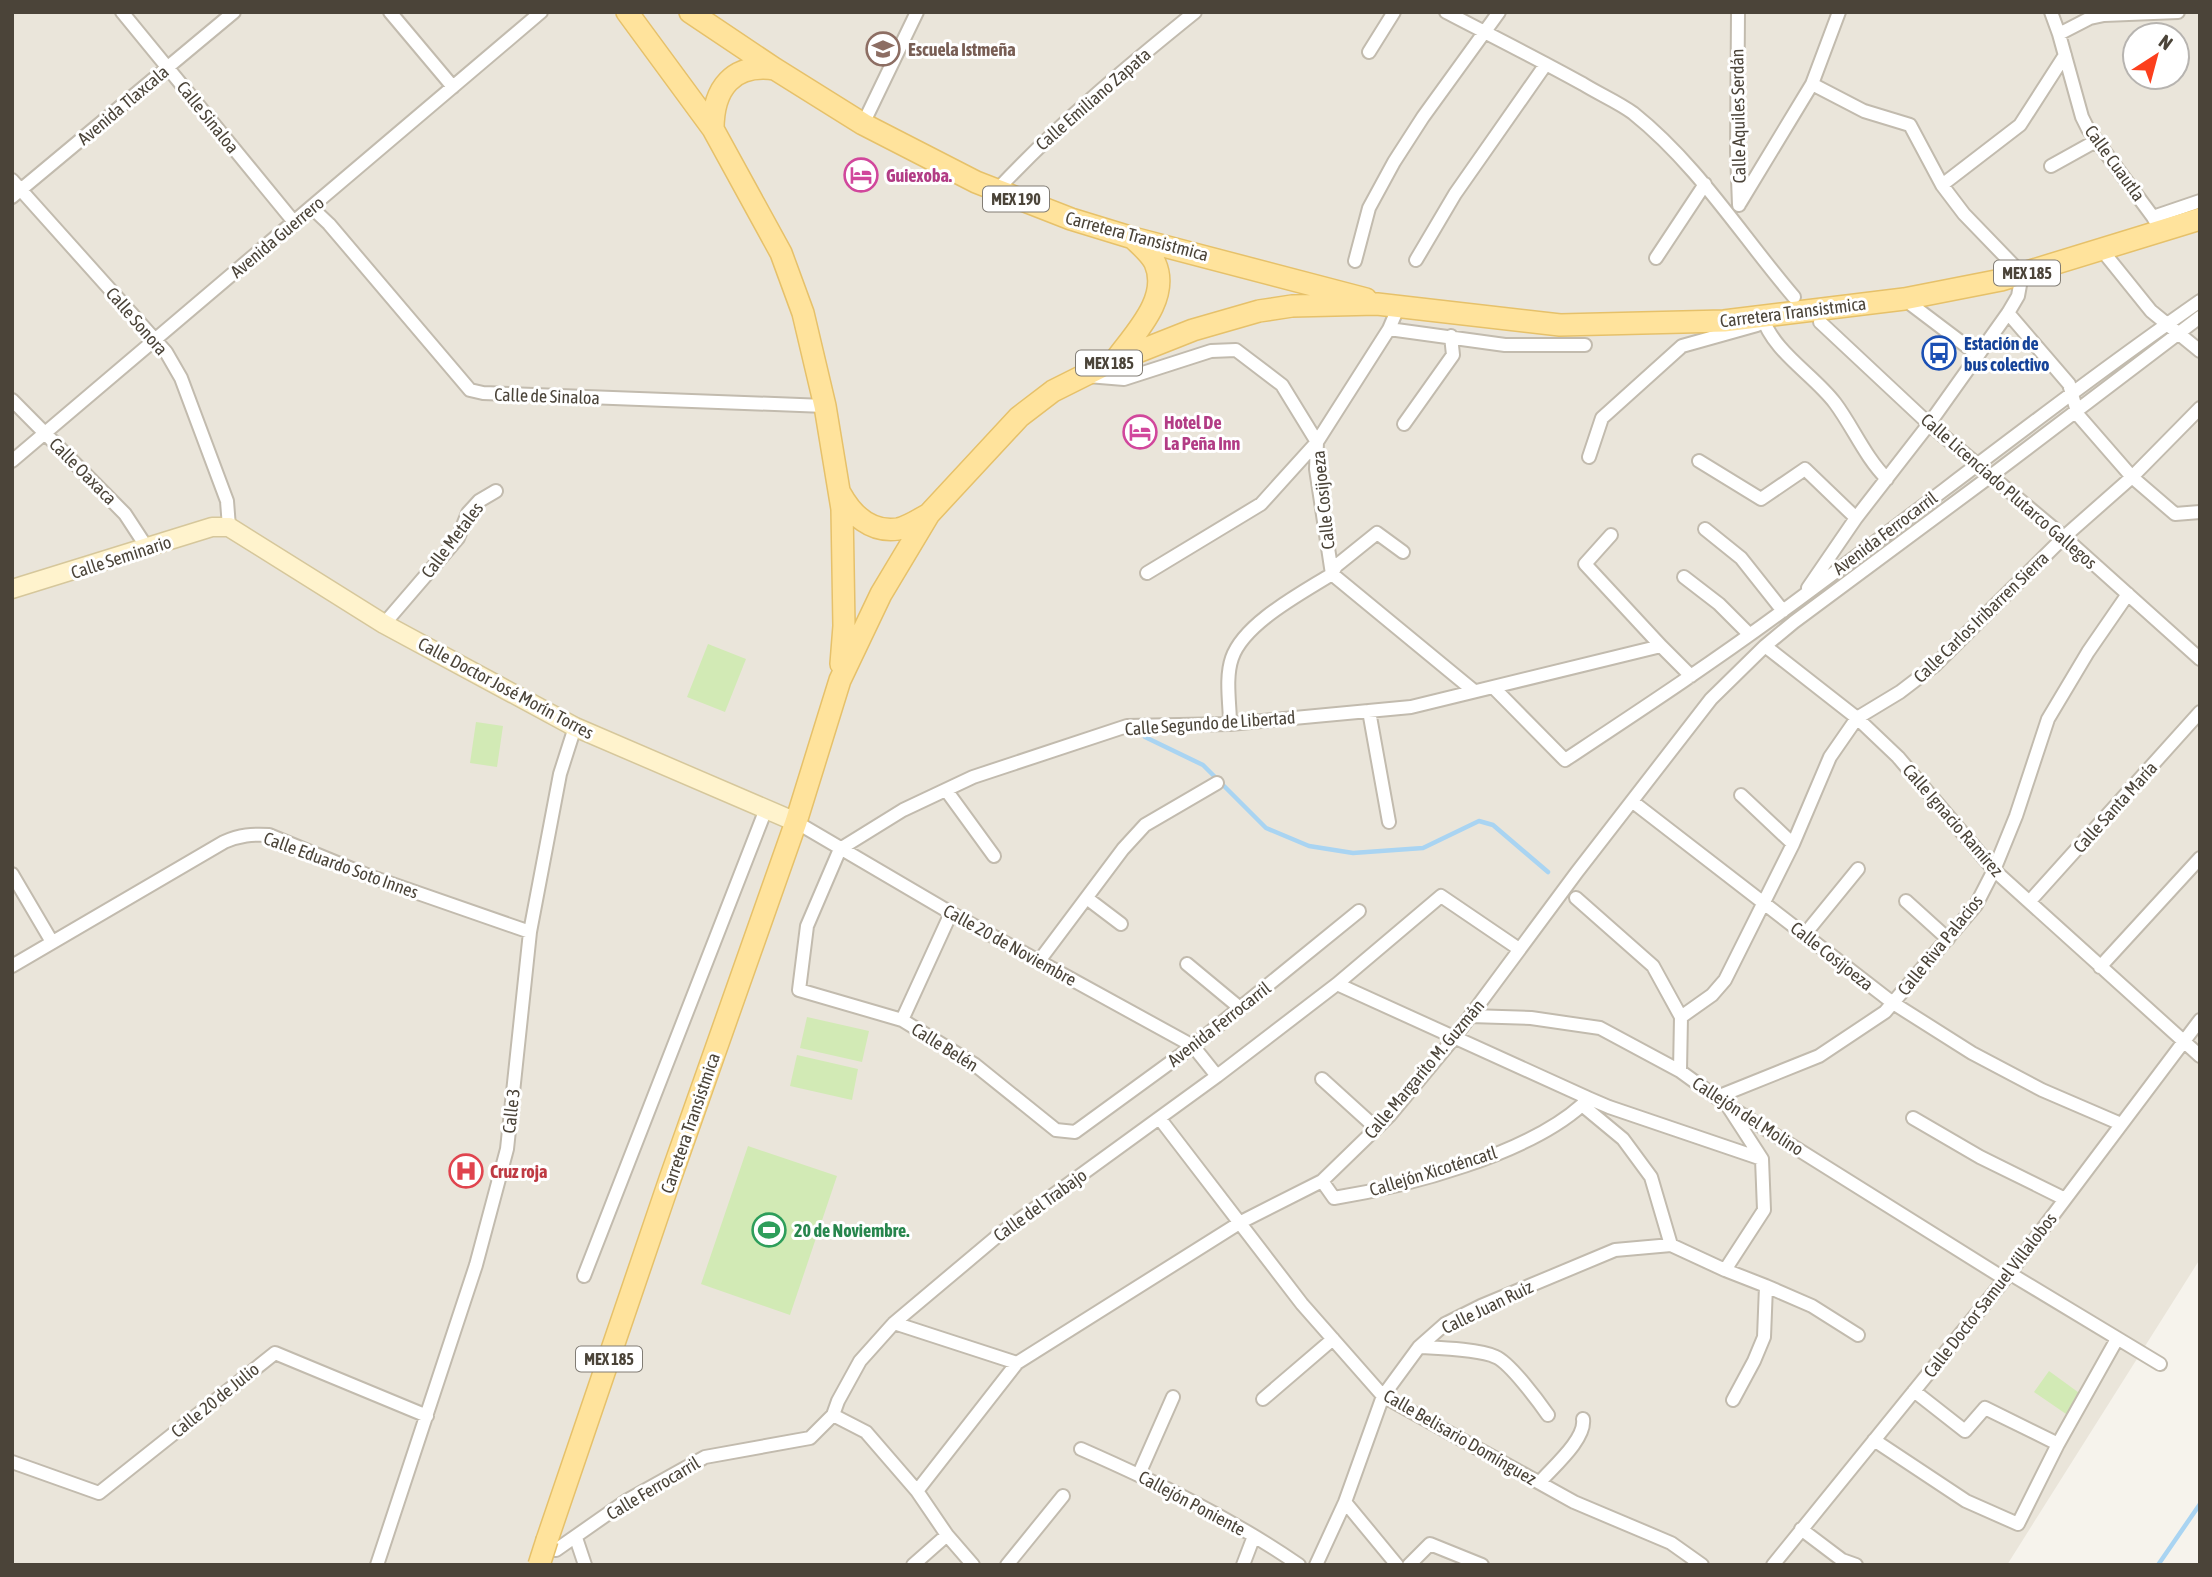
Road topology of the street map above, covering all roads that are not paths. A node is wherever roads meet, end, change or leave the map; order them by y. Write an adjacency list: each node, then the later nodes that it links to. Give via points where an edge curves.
1 (122, 12): 22 (street, Calle Sinaloa)
2 (234, 12): 22 (street, Avenida Tlaxcala)
3 (390, 12): 25 (street)
4 (541, 12): 25 (street, Avenida Guerrero)
5 (627, 12): 27 (main road, Carretera Transistmica)
6 (690, 12): 23 (main road, Carretera Transistmica / MEX 190)
7 (917, 12): 26 (street)
8 (1195, 12): 33 (street, Calle Emiliano Zapata, via 1110,80)
9 (1394, 12): 19 (street)
10 (1446, 12): 17 (street)
11 (1499, 12): 17 (street)
12 (1738, 12): 35 (street, Calle Aquiles Serdán)
13 (1839, 12): 24 (street)
14 (2051, 12): 18 (street, Calle Cuautla)
15 (2178, 12): 16 (street)
16 (2105, 14): 18 (street)
17 (1486, 33): 21 (street); 45 (street, via 1394,162 1369,208)
18 (2059, 34): 20 (street, Calle Cuautla)
19 (1369, 52)
20 (2065, 55): 28 (street, Calle Cuautla, via 2082,117); 31 (street, via 2020,125)
21 (1546, 64): 30 (street, via 1631,111); 44 (street, via 1455,194)
22 (168, 68): 32 (street, Avenida Tlaxcala); 39 (street, Calle Sinaloa)
23 (775, 69): 26 (main road, Carretera Transistmica / MEX 190); 27 (main road, via 756,66 727,83 718,96)
24 (1812, 84): 31 (street, via 1864,111 1910,125); 35 (street)
25 (453, 87): 36 (street, Avenida Guerrero)
26 (863, 124): 33 (main road, Carretera Transistmica / MEX 190)
27 (712, 129): 67 (main road, Carretera Transistmica / MEX 185, via 781,253 803,313)
28 (2096, 141): 29 (street); 40 (street, Calle Cuautla)
29 (2051, 166)
30 (1705, 184): 37 (street); 43 (street)
31 (1942, 185): 46 (street)
32 (15, 189): 59 (street, Calle Sonora)
33 (996, 191): 41 (main road, Carretera Transistmica / MEX 190)
34 (2200, 201): 40 (street)
35 (1740, 203): 37 (street, Calle Aquiles Serdán)
36 (311, 207): 39 (street, Avenida Guerrero); 67 (street, Calle de Sinaloa, via 470,390)
37 (1732, 218): 47 (street)
38 (2200, 219): 40 (main road, Carretera Transistmica / MEX 185)
39 (294, 222): 59 (street, Avenida Guerrero)
40 (2157, 224): 42 (main road, Carretera Transistmica / MEX 185)
41 (1133, 238): 50 (main road, Carretera Transistmica / MEX 190); 63 (main road, via 1155,260 1158,290 1154,306)
42 (2101, 249): 46 (main road, Carretera Transistmica / MEX 185); 55 (street, via 2151,311)
43 (1656, 258)
44 (1416, 260)
45 (1355, 261)
46 (2022, 274): 48 (main road, Carretera Transistmica / MEX 185); 51 (street, via 2018,296)
47 (1794, 297)
48 (1904, 299): 53 (main road, Carretera Transistmica / MEX 185); 62 (street)
49 (2200, 300): 55 (street, Avenida Ferrocarril)
50 (1388, 306): 53 (main road, Carretera Transistmica / MEX 185, via 1560,325); 56 (street); 63 (main road, Carretera Transistmica / MEX 185, via 1292,306 1259,311 1193,330)
51 (2008, 313): 62 (street); 65 (street)
52 (2200, 317): 57 (street, Calle Margarito M. Guzmán)
53 (1763, 320): 74 (street, via 1682,346 1602,418); 80 (street, via 1781,346 1834,401)
54 (1820, 322): 71 (street, Calle Licenciado Plutarco Gallegos)
55 (2167, 323): 57 (street); 65 (street, Avenida Ferrocarril)
56 (1389, 328): 58 (street); 73 (street)
57 (2179, 332): 61 (street); 69 (street, Calle Margarito M. Guzmán)
58 (1451, 336): 60 (street, via 1505,345); 70 (street, via 1453,355)
59 (154, 340): 72 (street, Avenida Guerrero); 86 (street, Calle Sonora, via 181,378 227,501)
60 (1585, 345)
61 (2200, 351)
62 (1978, 355): 71 (street)
63 (1114, 362): 64 (main road, Carretera Transistmica / MEX 185)
64 (1081, 375): 73 (street, Calle Cosijoeza, via 1124,379 1211,351 1237,350 1282,385); 84 (main road, Carretera Transistmica / MEX 185, via 1019,417)
65 (2071, 392): 69 (street); 77 (street, Avenida Ferrocarril)
66 (12, 400): 72 (street, Calle Oaxaca)
67 (825, 405): 82 (main road, Carretera Transistmica / MEX 185)
68 (2200, 408): 79 (street, Calle Carlos Iribarren Sierra)
69 (2076, 409): 78 (street, Calle Margarito M. Guzmán); 79 (street)
70 (1404, 424)
71 (1929, 424): 77 (street, Calle Licenciado Plutarco Gallegos); 80 (street)
72 (45, 433): 75 (street, Avenida Guerrero); 90 (street, Calle Oaxaca, via 125,514)
73 (1317, 442): 92 (street, via 1261,504); 93 (street, Calle Cosijoeza)
74 (1590, 457)
75 (12, 461)
76 (1699, 461): 85 (street, via 1761,499 1805,469)
77 (1977, 463): 78 (street, Calle Licenciado Plutarco Gallegos); 97 (street, Avenida Ferrocarril)
78 (1992, 475): 89 (street, Calle Licenciado Plutarco Gallegos); 102 (street, Calle Margarito M. Guzmán)
79 (2132, 477): 83 (street, via 2175,514); 89 (street, Calle Carlos Iribarren Sierra)
80 (1887, 479): 85 (street)
81 (496, 491): 99 (street, Calle Metales, via 468,513 458,538)
82 (839, 491): 84 (main road, via 865,524 901,529); 105 (main road, Carretera Transistmica / MEX 185, via 844,626)
83 (2200, 512)
84 (929, 514): 105 (main road, Carretera Transistmica / MEX 185, via 881,594)
85 (1856, 518): 97 (street)
86 (229, 527): 90 (street, Calle Seminario, via 212,527); 99 (street, Calle Doctor José Morín Torres)
87 (1705, 529): 98 (street, via 1741,558)
88 (1611, 535): 101 (street, via 1585,564)
89 (2064, 537): 96 (street, Calle Licenciado Plutarco Gallegos); 110 (street, Calle Carlos Iribarren Sierra, via 1934,666)
90 (145, 549): 95 (street, Calle Seminario)
91 (1403, 552): 93 (street, via 1377,533 1335,566)
92 (1147, 573)
93 (1332, 574): 107 (street, Calle Cosijoeza); 111 (street, via 1272,612 1238,644 1229,674)
94 (1684, 578): 100 (street)
95 (12, 590)
96 (2128, 594): 103 (street, Calle Licenciado Plutarco Gallegos); 125 (street, Calle Riva Palacios, via 2049,719)
97 (1804, 595): 98 (street, Avenida Ferrocarril)
98 (1783, 611): 100 (street, Avenida Ferrocarril)
99 (384, 624): 112 (street, Calle Doctor José Morín Torres)
100 (1749, 634): 104 (street, Avenida Ferrocarril)
101 (1661, 646): 104 (street); 106 (street, Calle Segundo de Libertad)
102 (1765, 646): 110 (street, Calle Ignacio Ramírez); 116 (street, Calle Margarito M. Guzmán, via 1712,699)
103 (2200, 659)
104 (1691, 676): 106 (street, Avenida Ferrocarril, via 1565,760)
105 (840, 680): 118 (main road, Carretera Transistmica / MEX 185)
106 (1494, 688): 107 (street, Calle Segundo de Libertad)
107 (1474, 691): 108 (street, Calle Segundo de Libertad, via 1410,707)
108 (1369, 711): 111 (street, Calle Segundo de Libertad); 119 (street)
109 (2200, 712): 130 (street, Calle Santa María)
110 (1857, 718): 120 (street, Calle Carlos Iribarren Sierra, via 1830,757); 125 (street, Calle Ignacio Ramírez, via 1898,757)
111 (1230, 724): 114 (street, Calle Segundo de Libertad, via 1126,726)
112 (575, 727): 117 (street, Calle Doctor José Morín Torres); 135 (street, Calle 3, via 560,774)
113 (1217, 783): 128 (street, via 1145,825)
114 (946, 790): 121 (street, Calle Segundo de Libertad); 122 (street)
115 (1741, 795): 120 (street)
116 (1633, 802): 131 (street, Calle Cosijoeza); 139 (street, Calle Margarito M. Guzmán)
117 (766, 809): 118 (street, Calle Doctor José Morín Torres); 171 (street)
118 (796, 822): 121 (street, Calle 20 de Noviembre); 203 (main road, Carretera Transistmica / MEX 185, via 674,1166)
119 (1389, 822)
120 (1793, 844): 131 (street, Calle Carlos Iribarren Sierra)
121 (840, 849): 133 (street, Calle 20 de Noviembre); 149 (street, Calle Belén, via 807,926 799,990)
122 (994, 856)
123 (2200, 858): 143 (street)
124 (1857, 869): 136 (street)
125 (1994, 870): 130 (street, Calle Ignacio Ramírez); 137 (street, Calle Riva Palacios, via 1976,905)
126 (12, 874): 138 (street)
127 (1576, 898): 148 (street, via 1653,966)
128 (1088, 899): 134 (street); 140 (street)
129 (1906, 901): 137 (street)
130 (2030, 901): 143 (street, Calle Ignacio Ramírez)
131 (1763, 904): 136 (street, Calle Cosijoeza); 148 (street, Calle Carlos Iribarren Sierra, via 1725,979 1712,995)
132 (1359, 911): 146 (street, Avenida Ferrocarril)
133 (951, 913): 140 (street, Calle 20 de Noviembre); 149 (street)
134 (1121, 924)
135 (530, 932): 138 (street, Calle Eduardo Soto Innes, via 369,876 269,835 253,834 224,842); 188 (street, Calle 3, via 507,1150)
136 (1805, 934): 145 (street, Calle Cosijoeza)
137 (1948, 939): 145 (street, Calle Riva Palacios)
138 (52, 942): 142 (street, Calle Eduardo Soto Innes)
139 (1519, 949): 144 (street, Calle del Trabajo, via 1441,896); 147 (street, Calle Margarito M. Guzmán)
140 (1039, 961): 153 (street, Calle 20 de Noviembre)
141 (1187, 964): 146 (street)
142 (12, 965)
143 (2100, 967): 152 (street, Calle Ignacio Ramírez)
144 (1337, 984): 151 (street); 156 (street, Calle del Trabajo)
145 (1893, 1003): 159 (street, Calle Riva Palacios, via 1819,1056); 162 (street, Calle Cosijoeza, via 1972,1053)
146 (1240, 1008): 153 (street, Avenida Ferrocarril)
147 (1470, 1016): 151 (street, Calle Margarito M. Guzmán); 155 (street, Callejón del Molino, via 1531,1018 1600,1028)
148 (1681, 1017): 155 (street)
149 (902, 1020): 164 (street, Calle Belén, via 974,1064 1056,1130)
150 (2200, 1020): 152 (street, Calle Doctor Samuel Villalobos)
151 (1454, 1038): 158 (street); 163 (street, Calle Margarito M. Guzmán)
152 (2184, 1042): 154 (street, Calle Ignacio Ramírez); 162 (street, Calle Doctor Samuel Villalobos)
153 (1193, 1046): 156 (street, Calle 20 de Noviembre); 164 (street, Avenida Ferrocarril)
154 (2200, 1056)
155 (1680, 1071): 159 (street, Callejón del Molino)
156 (1217, 1076): 161 (street, Calle del Trabajo)
157 (1322, 1079): 163 (street)
158 (1585, 1101): 165 (street); 166 (street, Callejón Xicoténcatl, via 1555,1126 1480,1161 1334,1198); 169 (street, via 1623,1139 1651,1177)
159 (1722, 1101): 165 (street); 172 (street, Callejón del Molino)
160 (1913, 1118): 167 (street)
161 (1160, 1119): 168 (street, Calle Belisario Domínguez); 174 (street, Calle del Trabajo, via 1001,1233)
162 (2120, 1124): 167 (street, Calle Doctor Samuel Villalobos)
163 (1376, 1128): 166 (street, Calle Margarito M. Guzmán)
164 (1075, 1132)
165 (1762, 1159): 170 (street, via 1764,1210)
166 (1322, 1181): 168 (street, Calle Margarito M. Guzmán)
167 (2064, 1199): 172 (street, Calle Doctor Samuel Villalobos)
168 (1241, 1222): 176 (street, Calle Belisario Domínguez); 179 (street, Calle Margarito M. Guzmán)
169 (1671, 1245): 170 (street); 178 (street, Calle Juan Ruiz, via 1615,1250 1579,1264 1446,1324)
170 (1725, 1270): 173 (street)
171 (584, 1276)
172 (2007, 1276): 177 (street, Callejón del Molino); 181 (street, Calle Doctor Samuel Villalobos)
173 (1766, 1286): 175 (street, via 1812,1306); 185 (street, via 1764,1337)
174 (894, 1323): 179 (street); 186 (street, Calle del Trabajo, via 860,1361)
175 (1858, 1335)
176 (1333, 1339): 182 (street, Calle Belisario Domínguez); 184 (street)
177 (2117, 1339): 180 (street, Callejón del Molino); 191 (street)
178 (1419, 1347): 182 (street, Calle Juan Ruiz); 187 (street, via 1497,1357)
179 (1017, 1363): 196 (street, Calle Margarito M. Guzmán)
180 (2160, 1364)
181 (1914, 1391): 190 (street, Calle Doctor Samuel Villalobos); 191 (street, via 1965,1431 1985,1408)
182 (1383, 1396): 195 (street, Calle Belisario Domínguez); 198 (street, Calle Juan Ruiz)
183 (1173, 1397): 194 (street)
184 (1263, 1399)
185 (1733, 1401)
186 (833, 1415): 196 (street, via 866,1432); 202 (street, Calle Ferrocarril, via 810,1438 705,1457 626,1501)
187 (1548, 1415)
188 (427, 1416): 193 (street, Calle 20 de Julio, via 275,1353 99,1493); 204 (street, Calle 3)
189 (1583, 1419): 195 (street, via 1578,1440)
190 (1874, 1440): 191 (street, via 1966,1501 2018,1524); 199 (street, Calle Doctor Samuel Villalobos)
191 (2058, 1444)
192 (1081, 1449): 194 (street, Callejón Poniente)
193 (12, 1462)
194 (1139, 1474): 201 (street, Callejón Poniente)
195 (1540, 1482): 216 (street, Calle Belisario Domínguez, via 1574,1502 1671,1543)
196 (917, 1491): 200 (street)
197 (1063, 1496): 209 (street)
198 (1345, 1502): 212 (street, Calle Juan Ruiz); 213 (street)
199 (1801, 1529): 217 (street, Calle Doctor Samuel Villalobos); 218 (street)
200 (947, 1535): 207 (street); 208 (street)
201 (1254, 1536): 210 (street); 211 (street, Callejón Poniente)
202 (576, 1538): 203 (street, Calle Ferrocarril); 206 (street)
203 (552, 1545): 205 (main road, Carretera Transistmica / MEX 185, bridge)
204 (377, 1565)
205 (539, 1565)
206 (585, 1565)
207 (913, 1565)
208 (973, 1565)
209 (1007, 1565)
210 (1242, 1565)
211 (1298, 1565)
212 (1316, 1565)
213 (1397, 1565)
214 (1409, 1565): 215 (street, via 1430,1544)
215 (1482, 1565)
216 (1702, 1565)
217 (1773, 1565)
218 (1856, 1565)

